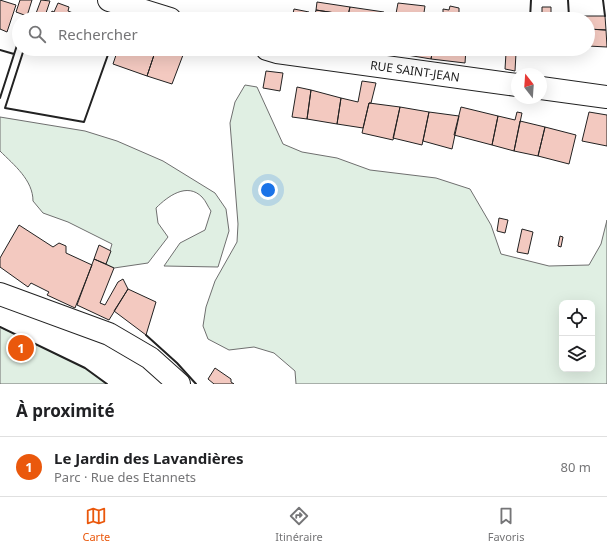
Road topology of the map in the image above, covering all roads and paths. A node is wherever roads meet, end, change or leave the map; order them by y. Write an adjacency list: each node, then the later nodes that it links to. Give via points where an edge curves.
1 (109, 0): 2 (street)
2 (148, 12)
3 (306, 56): 4 (street, RUE SAINT-JEAN)
4 (511, 84)
5 (547, 89): 6 (street)
6 (607, 97)
7 (1, 294): 8 (street, via 109,334 150,358)
8 (178, 384)

